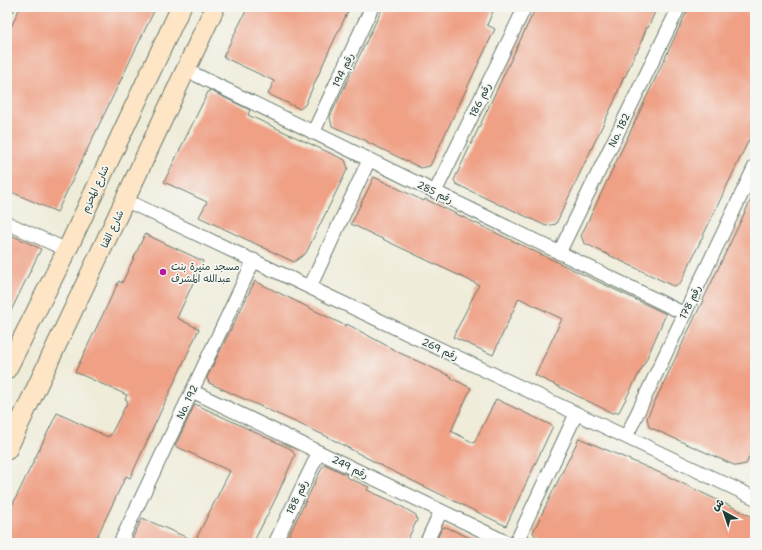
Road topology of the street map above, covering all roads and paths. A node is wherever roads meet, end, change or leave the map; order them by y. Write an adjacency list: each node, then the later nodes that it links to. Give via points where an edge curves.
1 (181, 7): 13 (street, شارع المحزم)
2 (215, 7): 6 (street, شارع القنا)
3 (372, 7): 7 (street, رقم 194)
4 (525, 7): 10 (street, رقم 186)
5 (678, 7): 14 (street, No. 182)
6 (186, 70): 7 (street, رقم 285); 11 (street, شارع القنا)
7 (313, 133): 8 (street, رقم 285)
8 (369, 160): 10 (street, رقم 285); 16 (street)
9 (755, 166): 17 (street, رقم 178)
10 (435, 192): 14 (street, رقم 285)
11 (125, 200): 15 (street, رقم 269); 22 (street, شارع القنا)
12 (7, 223): 13 (street)
13 (67, 250): 18 (street, شارع المحزم)
14 (559, 253): 17 (street, رقم 285)
15 (254, 260): 16 (street, رقم 269); 19 (street, No. 192)
16 (310, 287): 20 (street, رقم 269)
17 (684, 314): 21 (street, رقم 178)
18 (7, 369)
19 (192, 391): 23 (street, رقم 249); 26 (street, No. 192)
20 (576, 414): 21 (street, رقم 269); 30 (street)
21 (626, 437): 24 (street, رقم 269)
22 (7, 450)
23 (319, 452): 25 (street, رقم 249); 27 (street, رقم 188)
24 (754, 496)
25 (441, 511): 28 (street); 29 (street, رقم 249)
26 (120, 543)
27 (274, 543)
28 (426, 543)
29 (508, 543)
30 (516, 543)

